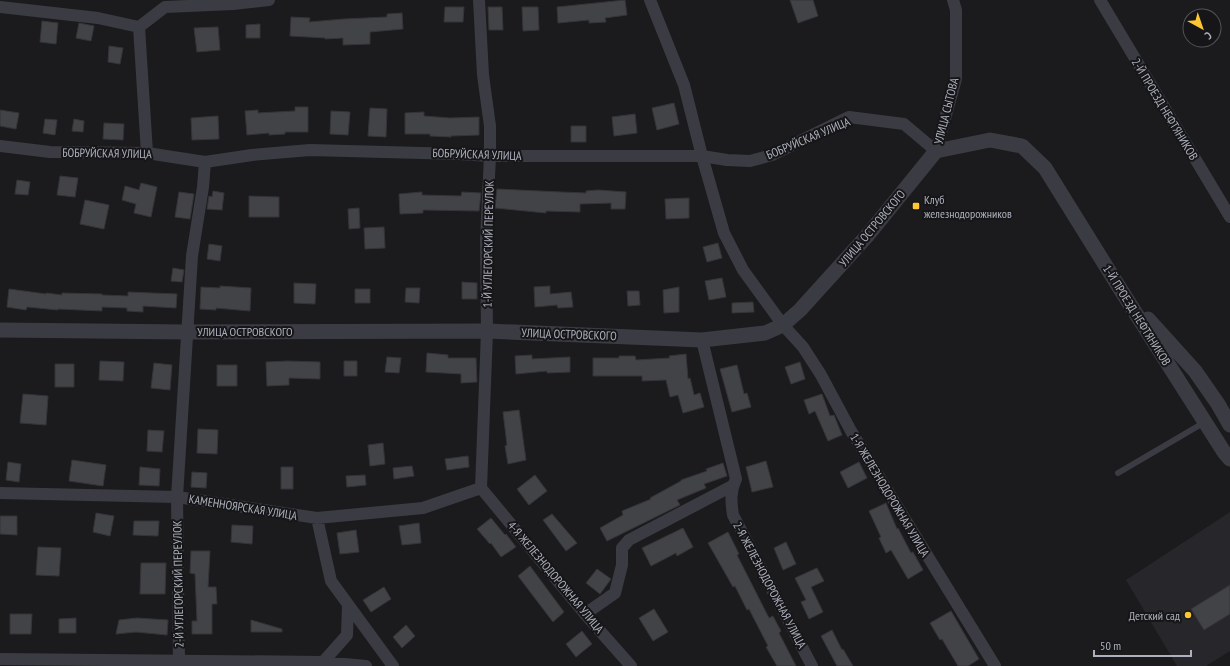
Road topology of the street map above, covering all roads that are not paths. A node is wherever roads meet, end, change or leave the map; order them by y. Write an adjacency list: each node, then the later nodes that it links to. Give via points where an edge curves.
1 (269, 0): 7 (street, via 165,7)
2 (479, 0): 11 (street, 1-Й УГЛЕГОРСКИЙ ПЕРЕУЛОК, via 483,75 490,126)
3 (650, 0): 12 (street, 1-Я ЖЕЛЕЗНОДОРОЖНАЯ УЛИЦА, via 684,85)
4 (953, 0): 9 (street, УЛИЦА СЫТОВА, via 956,10 956,79)
5 (1100, 0): 14 (street, 2-Й ПРОЕЗД НЕФТЯНИКОВ)
6 (0, 7): 7 (street, via 98,18)
7 (138, 27): 10 (street)
8 (0, 146): 10 (street, БОБРУЙСКАЯ УЛИЦА, via 50,152)
9 (936, 151): 12 (street, БОБРУЙСКАЯ УЛИЦА, via 904,124 849,117 772,155 750,160); 15 (street, 1-Й ПРОЕЗД НЕФТЯНИКОВ, via 990,140 1022,146 1046,168); 16 (street, УЛИЦА ОСТРОВСКОГО, via 862,241 800,310)
10 (147, 153): 13 (street, БОБРУЙСКАЯ УЛИЦА)
11 (490, 156): 12 (street, БОБРУЙСКАЯ УЛИЦА); 13 (street, БОБРУЙСКАЯ УЛИЦА, via 310,150); 18 (street, 1-Й УГЛЕГОРСКИЙ ПЕРЕУЛОК, via 486,239)
12 (702, 156): 16 (street, 1-Я ЖЕЛЕЗНОДОРОЖНАЯ УЛИЦА, via 724,233 743,270)
13 (205, 162): 19 (street, 2-Й УГЛЕГОРСКИЙ ПЕРЕУЛОК, via 204,187 192,256)
14 (1230, 217)
15 (1118, 287): 21 (street, 1-Й ПРОЕЗД НЕФТЯНИКОВ); 22 (street, via 1195,371)
16 (783, 325): 20 (street, УЛИЦА ОСТРОВСКОГО, via 765,333); 39 (street, 1-Я ЖЕЛЕЗНОДОРОЖНАЯ УЛИЦА, via 803,347 821,375 851,431)
17 (0, 330): 19 (street, УЛИЦА ОСТРОВСКОГО)
18 (487, 331): 19 (street, УЛИЦА ОСТРОВСКОГО); 20 (street, УЛИЦА ОСТРОВСКОГО); 26 (street, 1-Й УГЛЕГОРСКИЙ ПЕРЕУЛОК)
19 (188, 332): 28 (street, 2-Й УГЛЕГОРСКИЙ ПЕРЕУЛОК)
20 (702, 340): 25 (street, 2-Я ЖЕЛЕЗНОДОРОЖНАЯ УЛИЦА, via 736,479)
21 (1205, 422): 23 (street, 1-Й ПРОЕЗД НЕФТЯНИКОВ); 24 (lane)
22 (1230, 425)
23 (1230, 459)
24 (1118, 473)
25 (732, 486): 31 (street, via 629,540 622,548 622,565 615,593); 38 (street, 2-Я ЖЕЛЕЗНОДОРОЖНАЯ УЛИЦА, via 733,516)
26 (481, 488): 29 (street, КАМЕННОЯРСКАЯ УЛИЦА, via 423,508); 31 (street, 4-Я ЖЕЛЕЗНОДОРОЖНАЯ УЛИЦА)
27 (0, 494): 28 (street, КАМЕННОЯРСКАЯ УЛИЦА)
28 (177, 497): 29 (street, КАМЕННОЯРСКАЯ УЛИЦА); 34 (street, 2-Й УГЛЕГОРСКИЙ ПЕРЕУЛОК)
29 (318, 518): 30 (street, via 331,582)
30 (348, 605): 33 (street, via 347,635); 36 (street)
31 (585, 614): 37 (street, 4-Я ЖЕЛЕЗНОДОРОЖНАЯ УЛИЦА)
32 (0, 659): 34 (street)
33 (323, 662): 34 (street); 35 (street)
34 (177, 663)
35 (366, 666)
36 (393, 666)
37 (632, 666)
38 (812, 666)
39 (995, 666)

